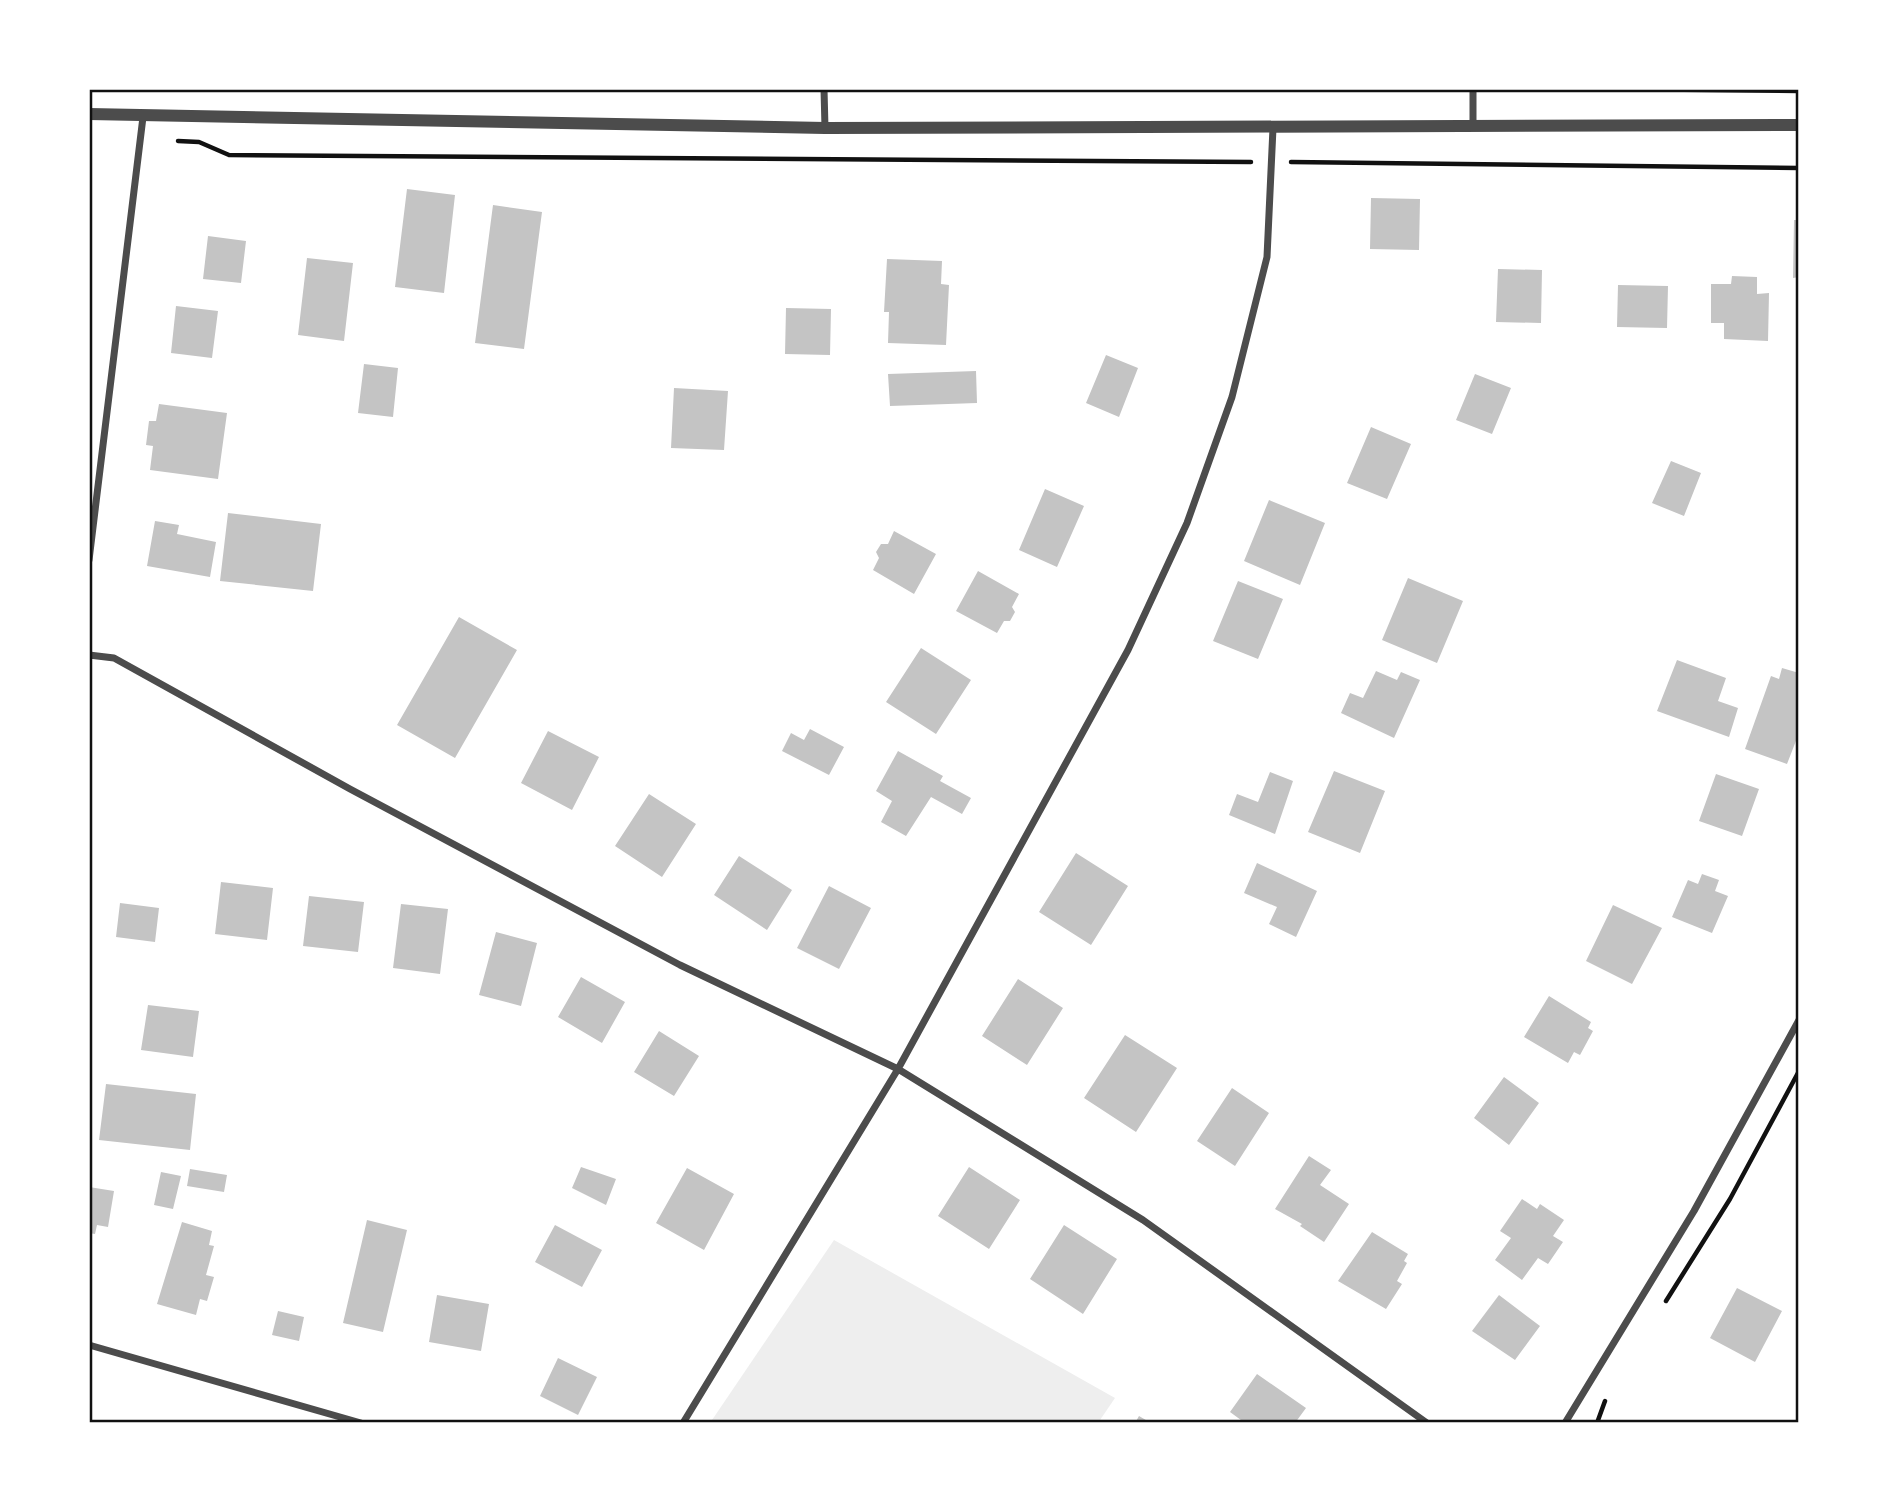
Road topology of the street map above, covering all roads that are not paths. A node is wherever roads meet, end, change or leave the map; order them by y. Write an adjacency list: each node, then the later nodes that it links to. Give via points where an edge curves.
1 (824, 89): 7 (street)
2 (1473, 89): 6 (street)
3 (89, 114): 4 (street)
4 (143, 117): 7 (street); 9 (street)
5 (1799, 125): 6 (street)
6 (1473, 127): 8 (street)
7 (825, 128): 8 (street)
8 (1273, 128): 12 (street, via 1267,257 1232,397 1187,523 1128,650)
9 (89, 560)
10 (89, 654): 12 (street, via 114,657 680,965)
11 (1799, 1020): 17 (street, via 1694,1211)
12 (898, 1069): 15 (street); 16 (street, via 1143,1220)
13 (89, 1345): 14 (street)
14 (361, 1423)
15 (682, 1423)
16 (1427, 1423)
17 (1565, 1423)

